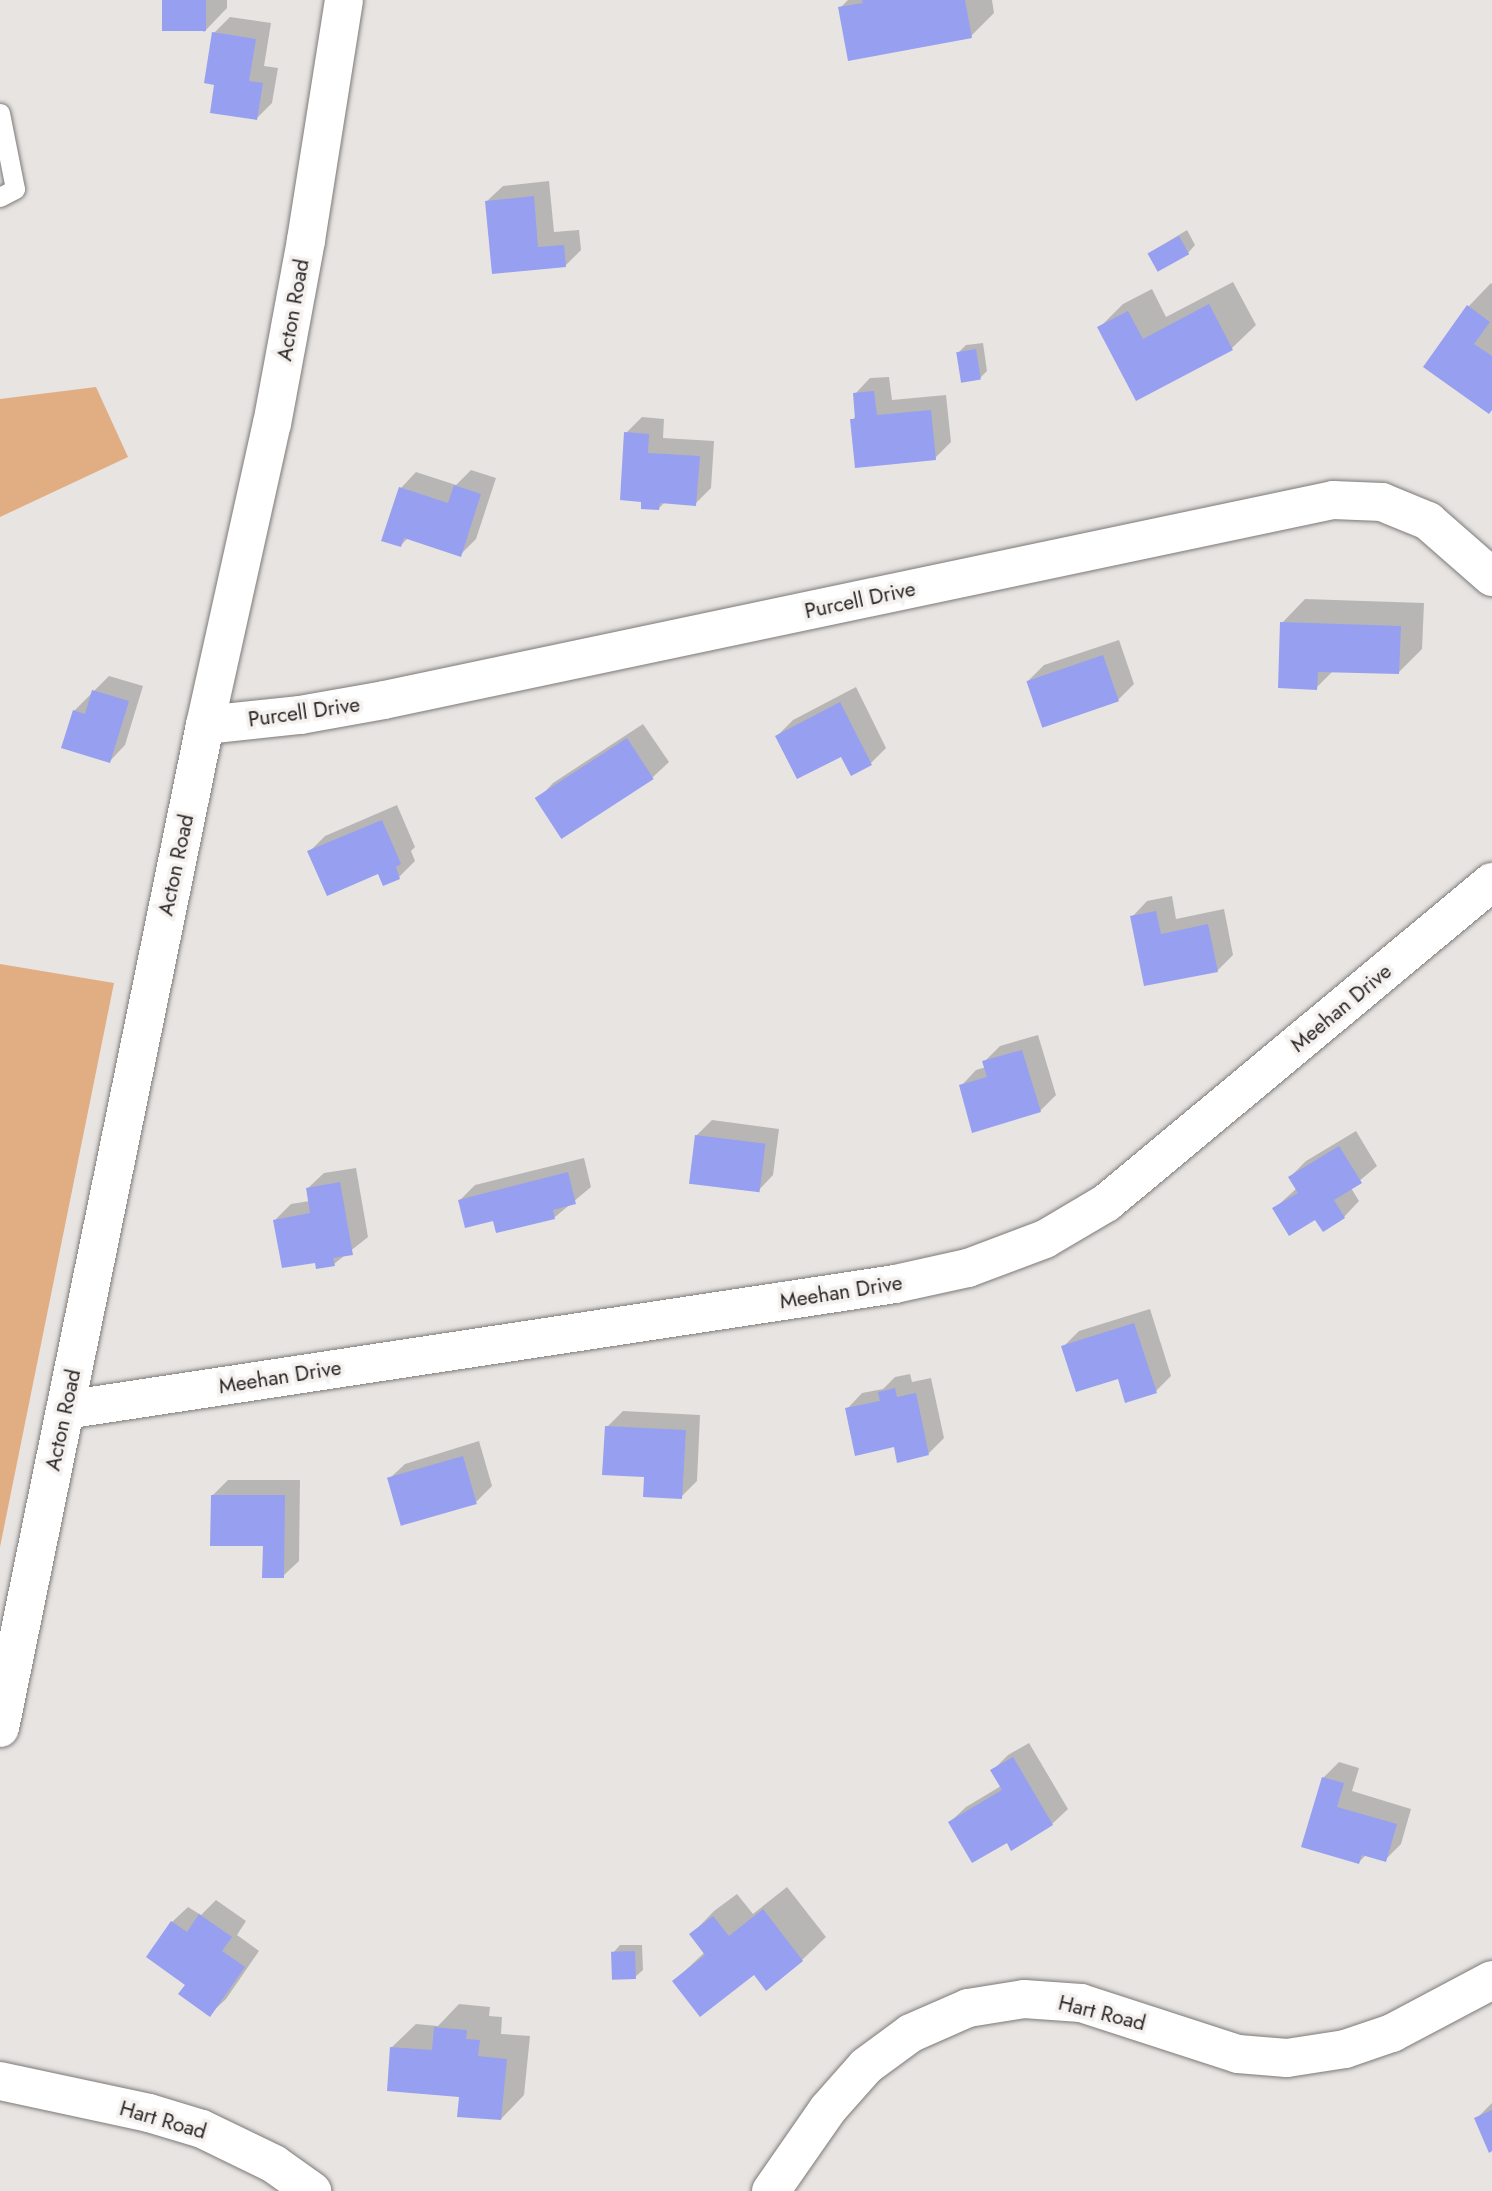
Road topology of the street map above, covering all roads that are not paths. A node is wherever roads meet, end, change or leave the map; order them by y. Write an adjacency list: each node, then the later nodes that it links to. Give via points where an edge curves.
1 (344, 0): 5 (street, Acton Road, via 285,358)
2 (0, 113): 3 (lane, via 15,189)
3 (0, 197)
4 (1492, 577): 5 (street, Purcell Drive, via 1428,521 1382,502 1333,500 384,700)
5 (205, 725): 7 (street, Acton Road)
6 (1492, 882): 7 (street, Meehan Drive, via 1106,1203 1045,1239 968,1268 895,1284)
7 (65, 1410): 8 (street, Acton Road)
8 (0, 1728)
9 (1492, 1980): 12 (street, Hart Road, via 1392,2033 1345,2049 1287,2058 1238,2053 1081,2003 1024,1999 968,2008 911,2033 866,2066 828,2109)
10 (0, 2081): 11 (street, Hart Road, via 202,2129 274,2164)
11 (312, 2191)
12 (771, 2191)

